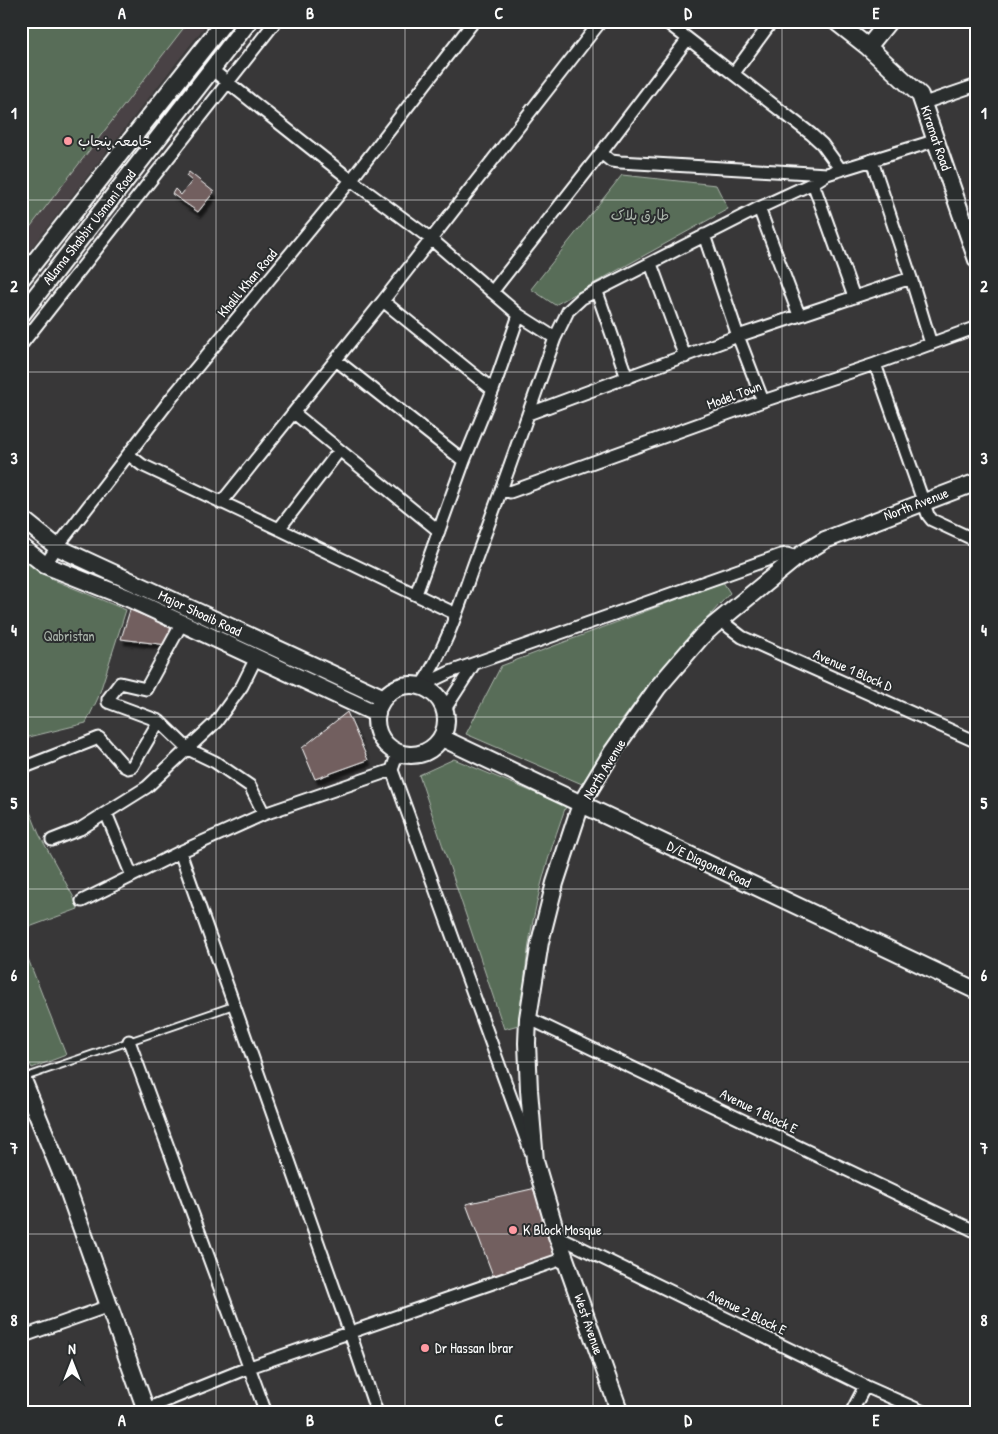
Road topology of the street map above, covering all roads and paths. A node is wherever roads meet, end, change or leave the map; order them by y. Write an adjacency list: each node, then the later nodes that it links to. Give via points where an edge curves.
1 (225, 21): 30 (street, Allama Shabbir Usmani Road)
2 (249, 21): 12 (street, Allama Shabbir Usmani Road)
3 (276, 21): 14 (street)
4 (474, 21): 22 (street, Khalil Khan Road)
5 (601, 21): 26 (street)
6 (665, 21): 10 (street)
7 (772, 21): 13 (street)
8 (835, 21): 11 (street, Kiramat Road)
9 (889, 21): 11 (street)
10 (688, 40): 13 (street); 18 (street)
11 (868, 47): 16 (street, Kiramat Road, via 916,90)
12 (211, 69): 14 (street); 33 (street, Allama Shabbir Usmani Road)
13 (734, 73): 20 (street, via 822,144)
14 (229, 82): 22 (street); 36 (street)
15 (977, 85): 16 (street)
16 (924, 103): 17 (street, Kiramat Road)
17 (937, 140): 19 (street); 27 (street, Kiramat Road)
18 (601, 153): 21 (street, via 611,161 620,162); 31 (street)
19 (872, 161): 20 (street); 29 (street)
20 (841, 170): 21 (street)
21 (827, 174): 23 (street)
22 (352, 180): 26 (street); 54 (street, Khalil Khan Road, via 173,396)
23 (813, 183): 24 (street); 34 (street)
24 (758, 208): 25 (street); 39 (street)
25 (704, 235): 28 (street); 41 (street)
26 (431, 239): 31 (street); 35 (street)
27 (976, 255)
28 (651, 264): 32 (street); 45 (street)
29 (911, 278): 34 (street); 43 (street)
30 (21, 279)
31 (492, 292): 38 (street)
32 (597, 292): 42 (street, via 574,304); 48 (street)
33 (37, 293): 36 (street); 37 (street, Allama Shabbir Usmani Road)
34 (854, 297): 39 (street)
35 (383, 301): 46 (street); 49 (street)
36 (54, 304): 44 (street)
37 (21, 314)
38 (519, 315): 42 (street); 49 (street)
39 (799, 315): 41 (street)
40 (977, 327): 43 (street, Model Town)
41 (738, 336): 45 (street); 50 (street)
42 (555, 338): 52 (street)
43 (931, 344): 47 (street, Model Town)
44 (21, 345)
45 (685, 357): 48 (street)
46 (336, 360): 51 (street); 55 (street)
47 (875, 364): 50 (street, Model Town); 58 (street)
48 (627, 378): 52 (street)
49 (493, 390): 55 (street)
50 (763, 401): 57 (street, Model Town, via 510,492)
51 (294, 413): 53 (street); 59 (street)
52 (528, 414): 57 (street)
53 (339, 451): 61 (street); 62 (street)
54 (129, 455): 59 (street, via 142,465); 65 (street, Khalil Khan Road)
55 (464, 461): 62 (street)
56 (977, 482): 58 (street, North Avenue)
57 (502, 490): 69 (street)
58 (923, 502): 63 (street, via 932,520); 66 (street, North Avenue, via 825,540)
59 (220, 503): 61 (street)
60 (21, 518): 65 (street, Major Shoaib Road)
61 (279, 529): 68 (street)
62 (439, 531): 68 (street)
63 (977, 541)
64 (21, 546): 67 (street, Major Shoaib Road)
65 (57, 547): 67 (street, Khalil Khan Road); 75 (street, Major Shoaib Road)
66 (797, 557): 70 (street, North Avenue); 73 (street, via 781,555)
67 (46, 565): 71 (street, Major Shoaib Road)
68 (416, 594): 69 (street)
69 (456, 614): 74 (street, via 434,667)
70 (720, 620): 80 (street, Avenue 1 Block D, via 742,637); 85 (street, North Avenue, via 700,637 658,687 613,751)
71 (182, 624): 72 (street, Major Shoaib Road); 78 (street, via 146,689 120,683 108,699 111,704)
72 (256, 658): 77 (street, Major Shoaib Road); 81 (street, via 242,686 216,722)
73 (474, 664): 74 (street); 76 (street)
74 (421, 686): 75 (street, via 401,686); 76 (street, via 432,691)
75 (384, 698): 77 (street)
76 (445, 709): 79 (street)
77 (377, 714): 82 (street, via 376,724 383,741)
78 (159, 721): 81 (street); 83 (street, via 132,767 124,766 99,738)
79 (442, 738): 82 (street, via 418,754); 85 (street, D/E Diagonal Road)
80 (977, 742)
81 (188, 748): 86 (street, via 147,787); 87 (street, via 250,786)
82 (398, 752): 84 (street)
83 (30, 765)
84 (392, 770): 87 (street); 97 (street)
85 (582, 804): 92 (street, D/E Diagonal Road); 94 (street, North Avenue, via 555,883 540,942)
86 (106, 813): 88 (street, via 80,829); 90 (street)
87 (264, 814): 89 (street)
88 (52, 840)
89 (180, 852): 90 (street); 93 (street)
90 (132, 876): 91 (street)
91 (82, 901)
92 (977, 991)
93 (235, 1005): 95 (lane); 102 (street)
94 (528, 1018): 97 (street, North Avenue, via 528,1090); 98 (street, Avenue 1 Block E)
95 (129, 1041): 96 (lane); 104 (street)
96 (22, 1076): 101 (street, via 68,1190)
97 (535, 1161): 99 (street, North Avenue)
98 (977, 1232)
99 (557, 1236): 100 (street, West Avenue); 105 (street, Avenue 2 Block E)
100 (565, 1258): 102 (street); 109 (street, West Avenue)
101 (109, 1306): 103 (street); 106 (street)
102 (350, 1333): 104 (street); 108 (street)
103 (21, 1337)
104 (250, 1366): 106 (street); 107 (street)
105 (865, 1386): 110 (street); 111 (street, Avenue 2 Block E)
106 (143, 1411)
107 (266, 1413)
108 (377, 1413)
109 (620, 1413)
110 (851, 1413)
111 (926, 1413)

